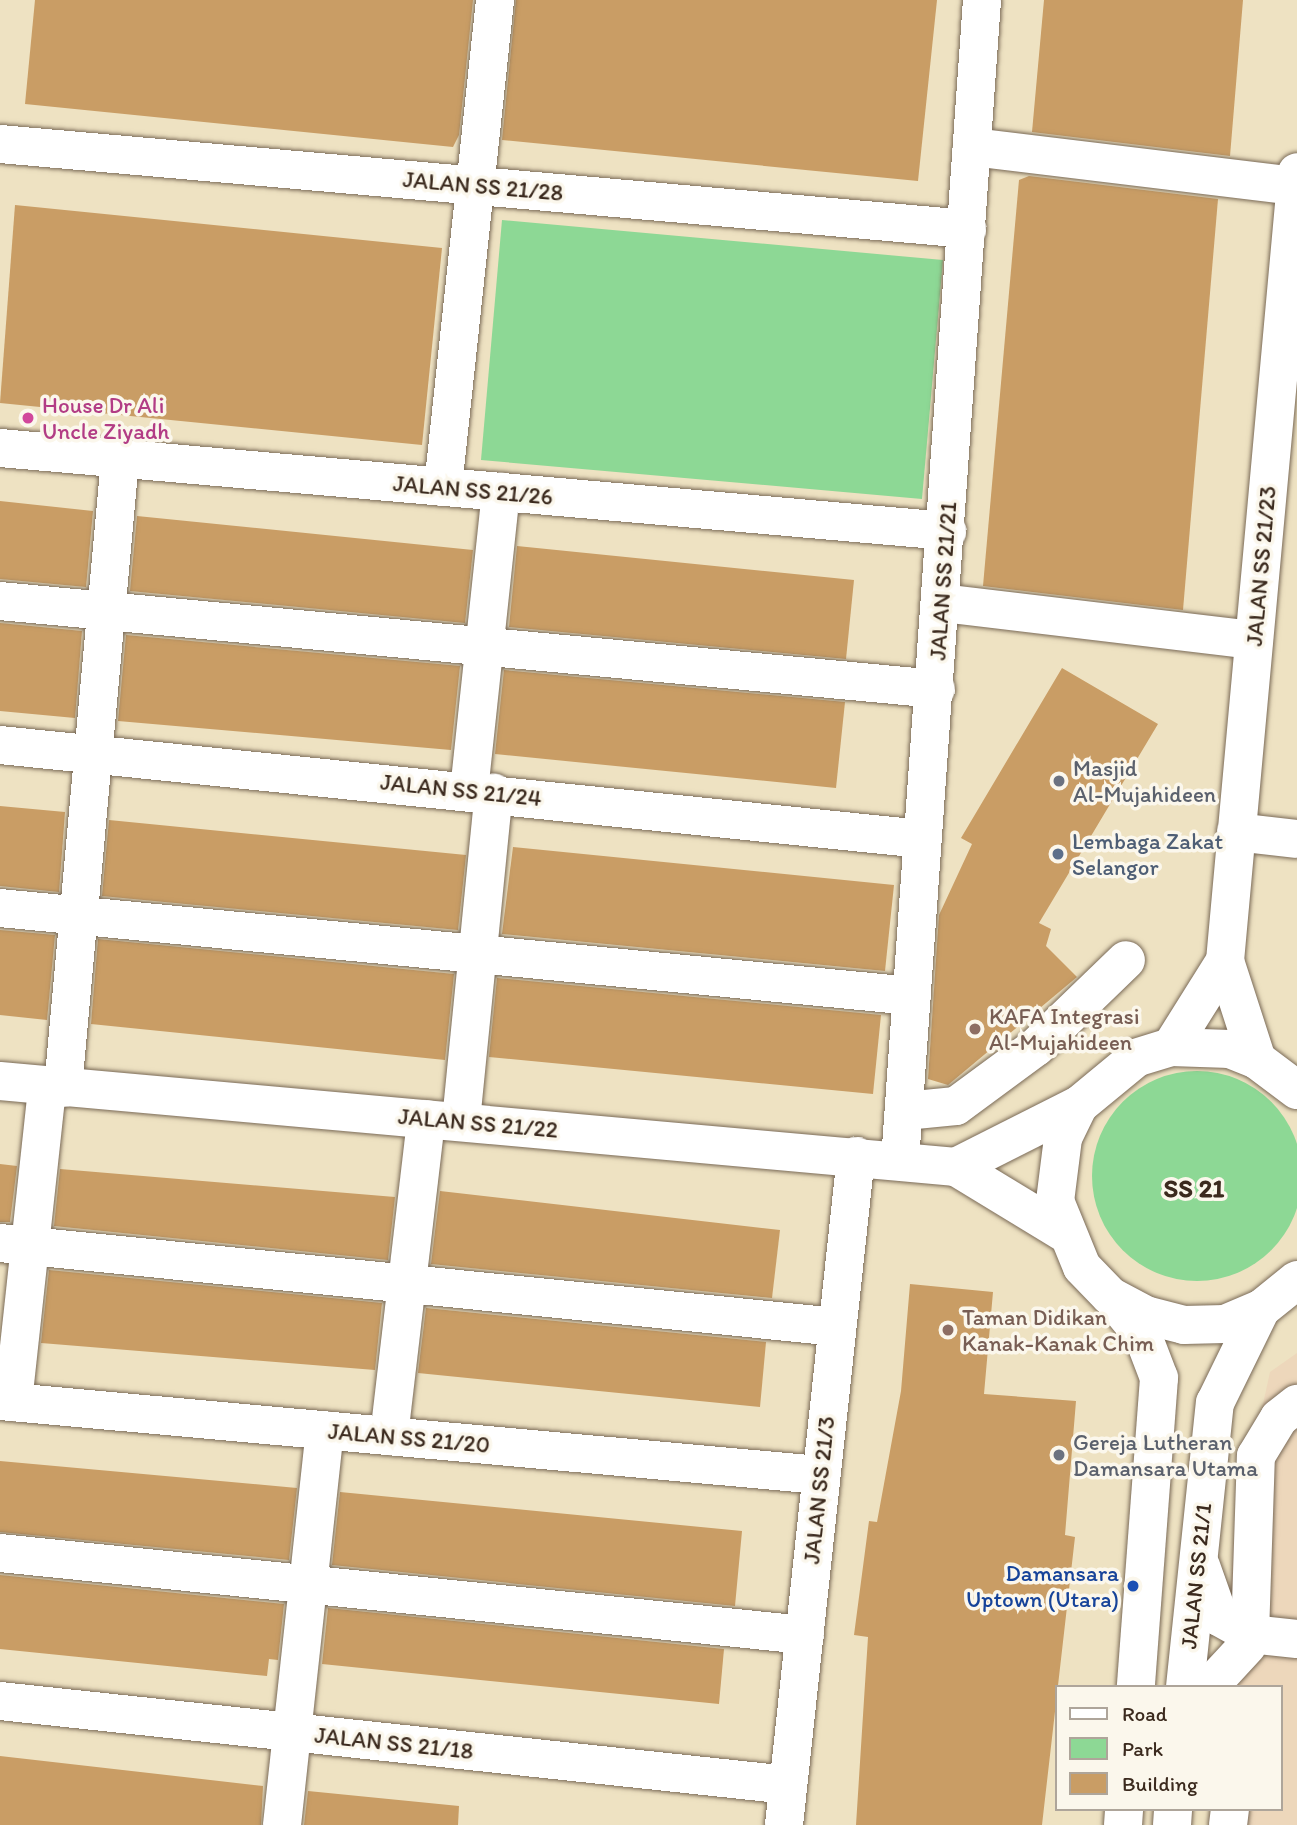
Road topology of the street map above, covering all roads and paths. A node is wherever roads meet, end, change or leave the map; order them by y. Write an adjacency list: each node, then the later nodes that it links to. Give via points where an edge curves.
1 (495, 0): 6 (street)
2 (982, 0): 4 (street, JALAN SS 21/21)
3 (0, 144): 6 (street, JALAN SS 21/28)
4 (972, 147): 5 (street); 7 (street, JALAN SS 21/21)
5 (1296, 178): 8 (street, JALAN SS 21/23)
6 (475, 186): 7 (street, JALAN SS 21/28); 11 (street)
7 (967, 229): 13 (street, JALAN SS 21/21)
8 (1294, 231): 17 (street, JALAN SS 21/23)
9 (0, 448): 10 (street, JALAN SS 21/26)
10 (120, 459): 11 (street, JALAN SS 21/26); 16 (street)
11 (443, 487): 12 (street, JALAN SS 21/26)
12 (502, 492): 13 (street, JALAN SS 21/26); 18 (street)
13 (947, 531): 15 (street, JALAN SS 21/21)
14 (0, 601): 16 (street)
15 (942, 603): 17 (street); 19 (street, JALAN SS 21/21)
16 (106, 611): 18 (street); 21 (street)
17 (1254, 640): 23 (street, JALAN SS 21/23)
18 (486, 646): 19 (street); 22 (street)
19 (936, 689): 24 (street, JALAN SS 21/21)
20 (0, 745): 21 (street, JALAN SS 21/24)
21 (93, 754): 22 (street, JALAN SS 21/24); 27 (street)
22 (481, 792): 24 (street, JALAN SS 21/24); 28 (street)
23 (1236, 832): 25 (street); 30 (street, JALAN SS 21/23)
24 (922, 839): 31 (street, JALAN SS 21/21)
25 (1297, 839)
26 (0, 908): 27 (street)
27 (78, 916): 28 (street); 35 (street)
28 (478, 954): 31 (street); 39 (street)
29 (1126, 960): 38 (street, via 1036,1047 956,1106)
30 (1225, 961): 32 (street, JALAN SS 21/23); 33 (street, JALAN SS 21/23)
31 (912, 996): 38 (street, JALAN SS 21/21)
32 (1171, 1047): 33 (street, via 1230,1049); 37 (street, via 1115,1071)
33 (1257, 1060): 36 (street)
34 (0, 1081): 35 (street, JALAN SS 21/22)
35 (55, 1087): 39 (street, JALAN SS 21/22); 44 (street)
36 (1297, 1090)
37 (1079, 1105): 42 (street); 43 (street, via 1055,1169)
38 (905, 1111): 41 (street, JALAN SS 21/21)
39 (443, 1120): 40 (street, JALAN SS 21/22); 46 (street)
40 (856, 1156): 41 (street, JALAN SS 21/22); 49 (street, JALAN SS 21/3)
41 (900, 1161): 42 (street, JALAN SS 21/22)
42 (956, 1167): 43 (street, JALAN SS 21/22)
43 (1063, 1232): 47 (street, via 1082,1267)
44 (16, 1245): 46 (street); 50 (street)
45 (1297, 1280): 48 (street)
46 (408, 1284): 49 (street); 53 (street)
47 (1110, 1296): 48 (street, via 1145,1315 1184,1325 1225,1324); 62 (street, via 1143,1336 1159,1378)
48 (1261, 1309): 56 (street, JALAN SS 21/1, via 1215,1403)
49 (837, 1327): 54 (street, JALAN SS 21/3)
50 (7, 1402): 52 (street, JALAN SS 21/20)
51 (1291, 1417): 60 (street, via 1256,1456)
52 (324, 1430): 53 (street, JALAN SS 21/20); 57 (street)
53 (389, 1436): 54 (street, JALAN SS 21/20)
54 (819, 1475): 58 (street, JALAN SS 21/3)
55 (0, 1553): 57 (street)
56 (1197, 1554): 60 (street, via 1219,1617); 63 (street, JALAN SS 21/1)
57 (309, 1581): 58 (street); 67 (street)
58 (804, 1635): 68 (street, JALAN SS 21/3)
59 (1297, 1639): 60 (street)
60 (1248, 1640): 61 (street); 64 (street); 65 (street)
61 (1297, 1651)
62 (1136, 1685)
63 (1185, 1685)
64 (1211, 1685)
65 (1242, 1685)
66 (0, 1701): 67 (street, JALAN SS 21/18)
67 (292, 1732): 68 (street, JALAN SS 21/18); 69 (street)
68 (788, 1785): 70 (street, JALAN SS 21/3)
69 (282, 1825)
70 (784, 1825)

